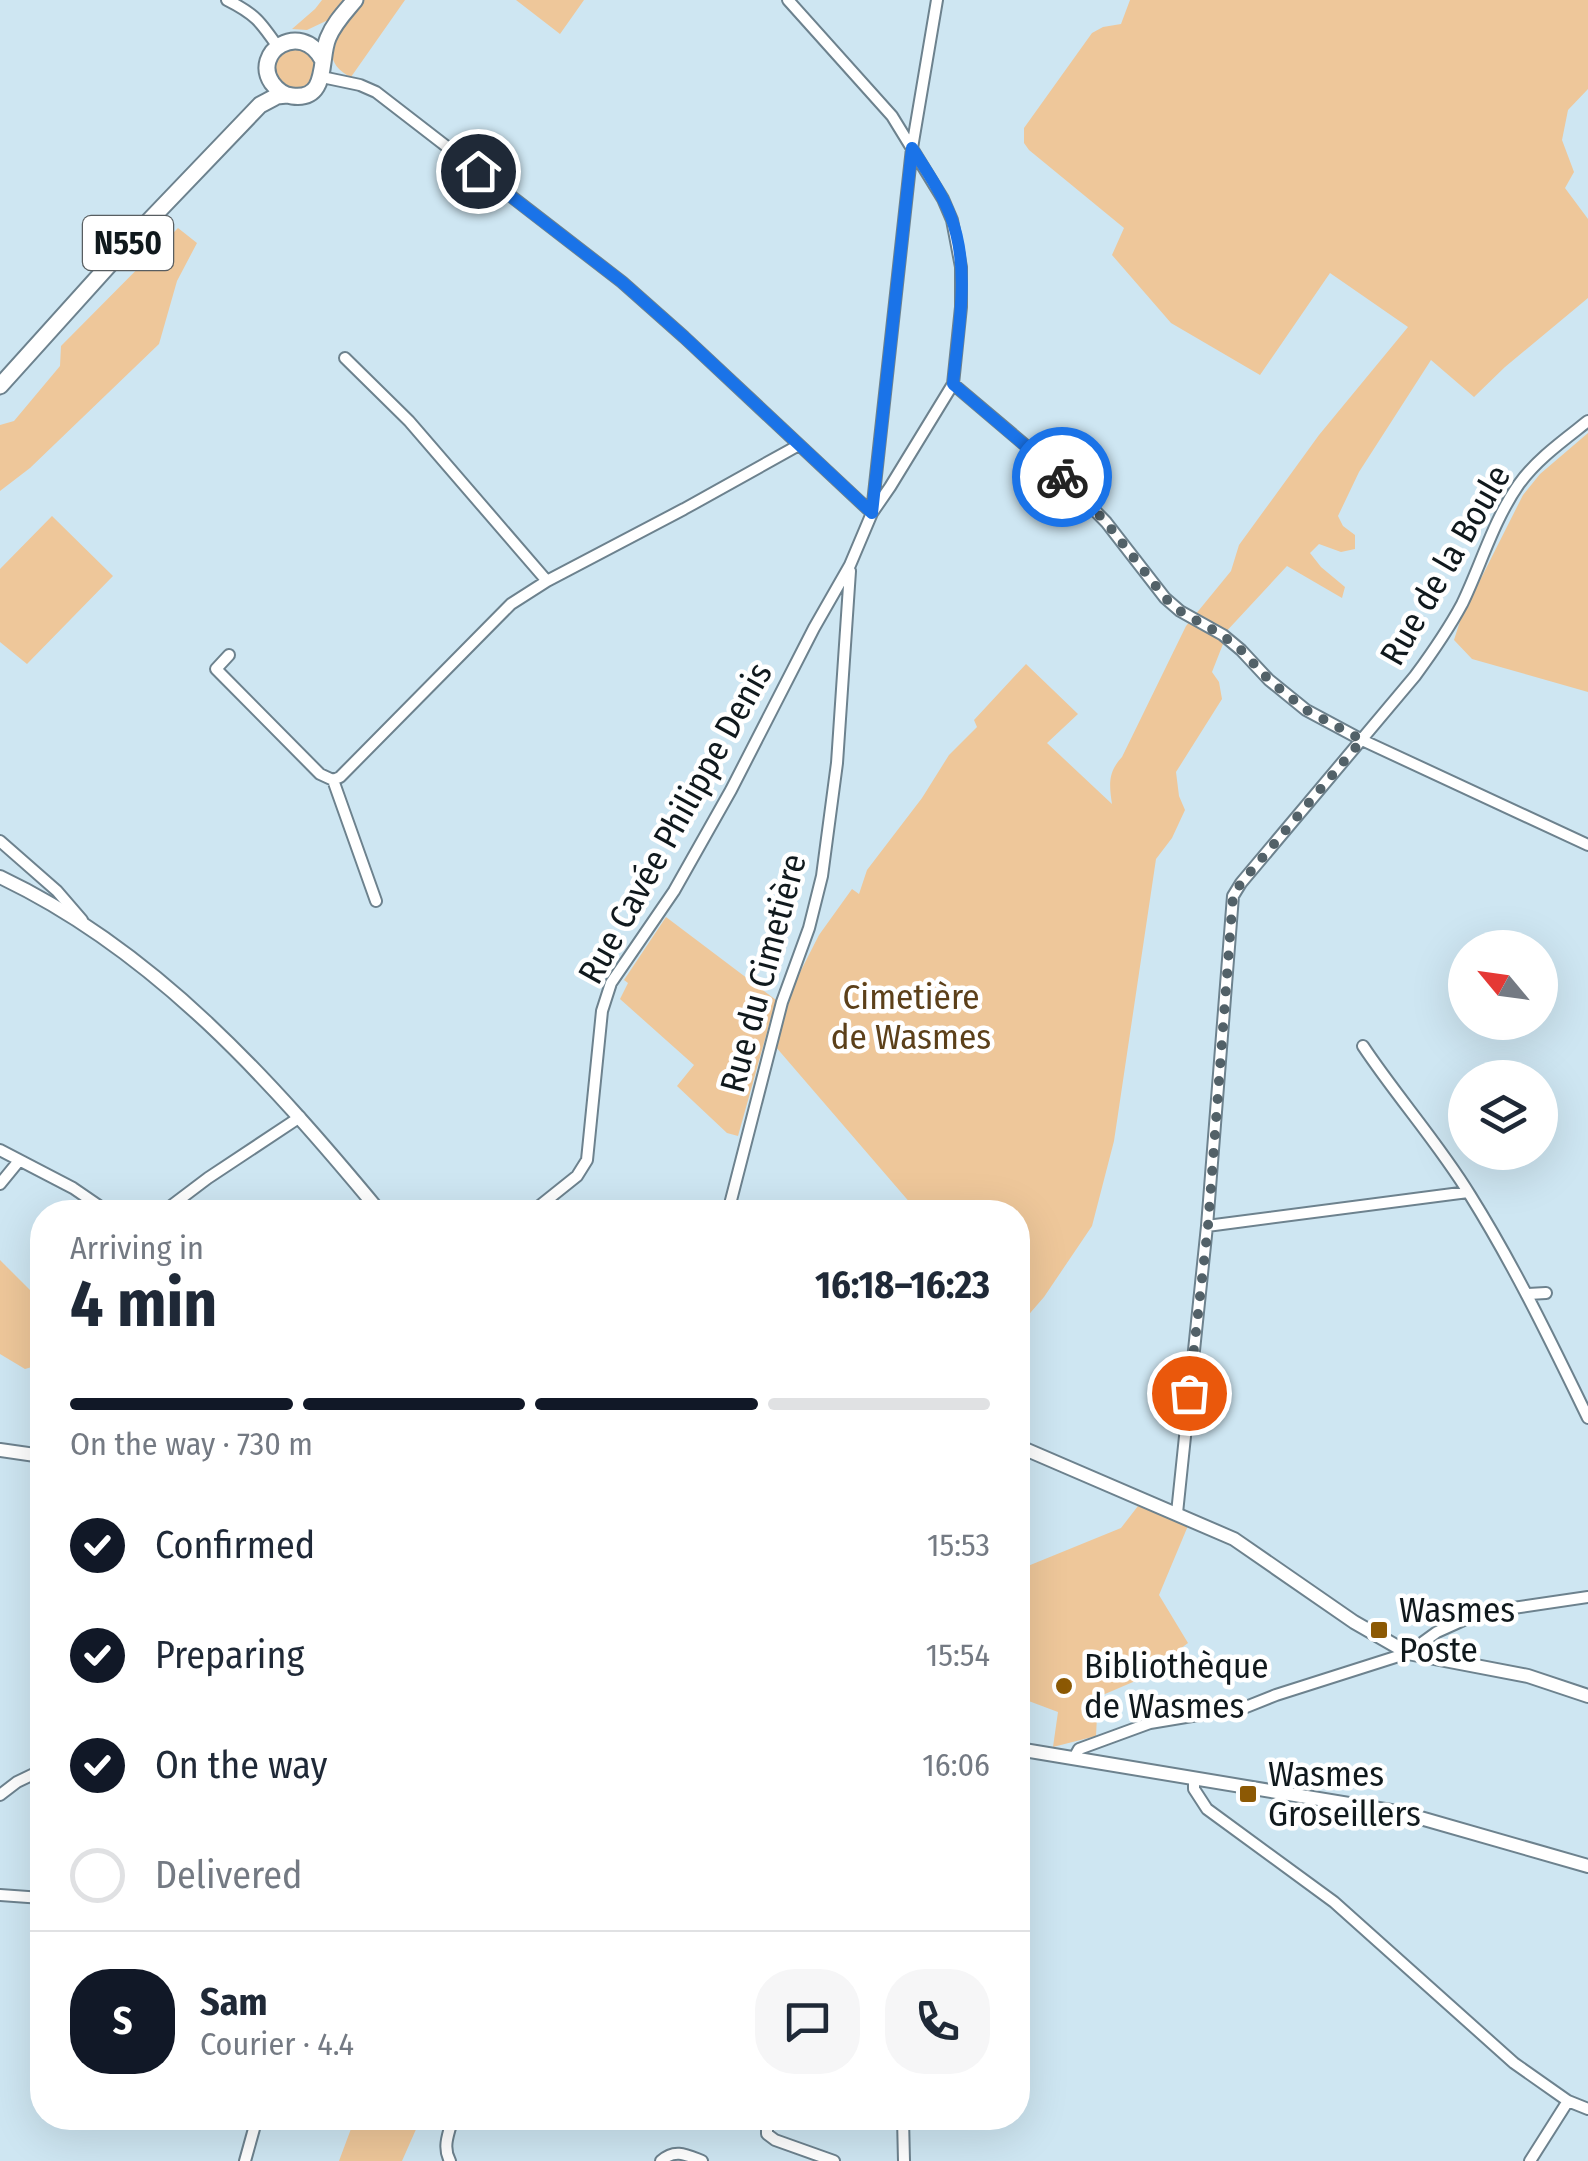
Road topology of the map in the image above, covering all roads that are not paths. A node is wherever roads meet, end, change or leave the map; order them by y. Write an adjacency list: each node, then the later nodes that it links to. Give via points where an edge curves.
1 (227, 0): 6 (street)
2 (258, 0): 6 (street)
3 (355, 0): 7 (main road)
4 (788, 0): 15 (street, via 870,89)
5 (938, 0): 15 (street)
6 (250, 12): 9 (street)
7 (333, 26): 8 (main road); 10 (main road)
8 (303, 42): 9 (main road); 10 (main road)
9 (278, 47): 11 (main road)
10 (322, 60): 12 (main road)
11 (268, 74): 13 (main road); 14 (main road)
12 (322, 77): 13 (main road, N550, via 310,92); 20 (street, via 376,92 600,264)
13 (287, 95): 14 (main road, N550)
14 (260, 106): 18 (main road, N550)
15 (912, 148): 17 (street, via 943,200 958,245 961,307); 21 (street)
16 (345, 358): 23 (street)
17 (953, 384): 21 (street); 25 (street, via 1057,472 1165,598 1241,650 1306,710)
18 (0, 386)
19 (1588, 421): 25 (street, Rue de la Boule, via 1520,483 1440,643)
20 (799, 444): 21 (street); 23 (street)
21 (872, 513): 22 (street, Rue Cavée Philippe Denis)
22 (850, 565): 41 (street, Rue Cavée Philippe Denis, via 674,890 611,983 602,1011 587,1160); 42 (street, Rue du Cimetière, via 838,763 822,876)
23 (547, 580): 26 (street, via 511,604)
24 (229, 656): 26 (street, via 216,669 320,774)
25 (1362, 740): 28 (street); 43 (street, Rue de la Boule, via 1233,896)
26 (337, 778): 30 (street)
27 (0, 841): 31 (street)
28 (1588, 845)
29 (0, 877): 31 (street)
30 (376, 900)
31 (87, 927): 33 (street, via 177,994)
32 (1363, 1046): 37 (street)
33 (300, 1116): 39 (street); 40 (street)
34 (0, 1150): 35 (street)
35 (18, 1162): 36 (street); 38 (street)
36 (0, 1184)
37 (1468, 1192): 43 (street); 45 (street)
38 (90, 1200)
39 (179, 1200)
40 (370, 1200)
41 (547, 1200)
42 (731, 1200)
43 (1208, 1226): 50 (street)
44 (1546, 1293): 45 (street)
45 (1528, 1294): 46 (street)
46 (1588, 1418)
47 (0, 1450): 49 (street)
48 (1030, 1451): 50 (street)
49 (30, 1454)
50 (1177, 1513): 52 (street, via 1245,1546)
51 (1588, 1597): 52 (street, via 1479,1613)
52 (1408, 1653): 53 (street, via 1528,1676); 55 (street, via 1246,1706 1150,1723 1080,1749)
53 (1588, 1696)
54 (1030, 1750): 55 (street)
55 (1074, 1758): 57 (street)
56 (30, 1776): 58 (street)
57 (1194, 1778): 59 (street, via 1403,1813); 62 (street, via 1207,1808 1334,1902 1514,2063)
58 (0, 1795)
59 (1588, 1866)
60 (0, 1895): 61 (street)
61 (30, 1897)
62 (1568, 2101): 63 (street); 74 (street)
63 (1588, 2109)
64 (254, 2130): 68 (street)
65 (449, 2130): 69 (street)
66 (767, 2130): 72 (street, via 775,2140)
67 (903, 2130): 73 (street)
68 (245, 2161)
69 (450, 2161)
70 (661, 2161): 71 (street, via 682,2153)
71 (702, 2161)
72 (834, 2161)
73 (904, 2161)
74 (1530, 2161)

